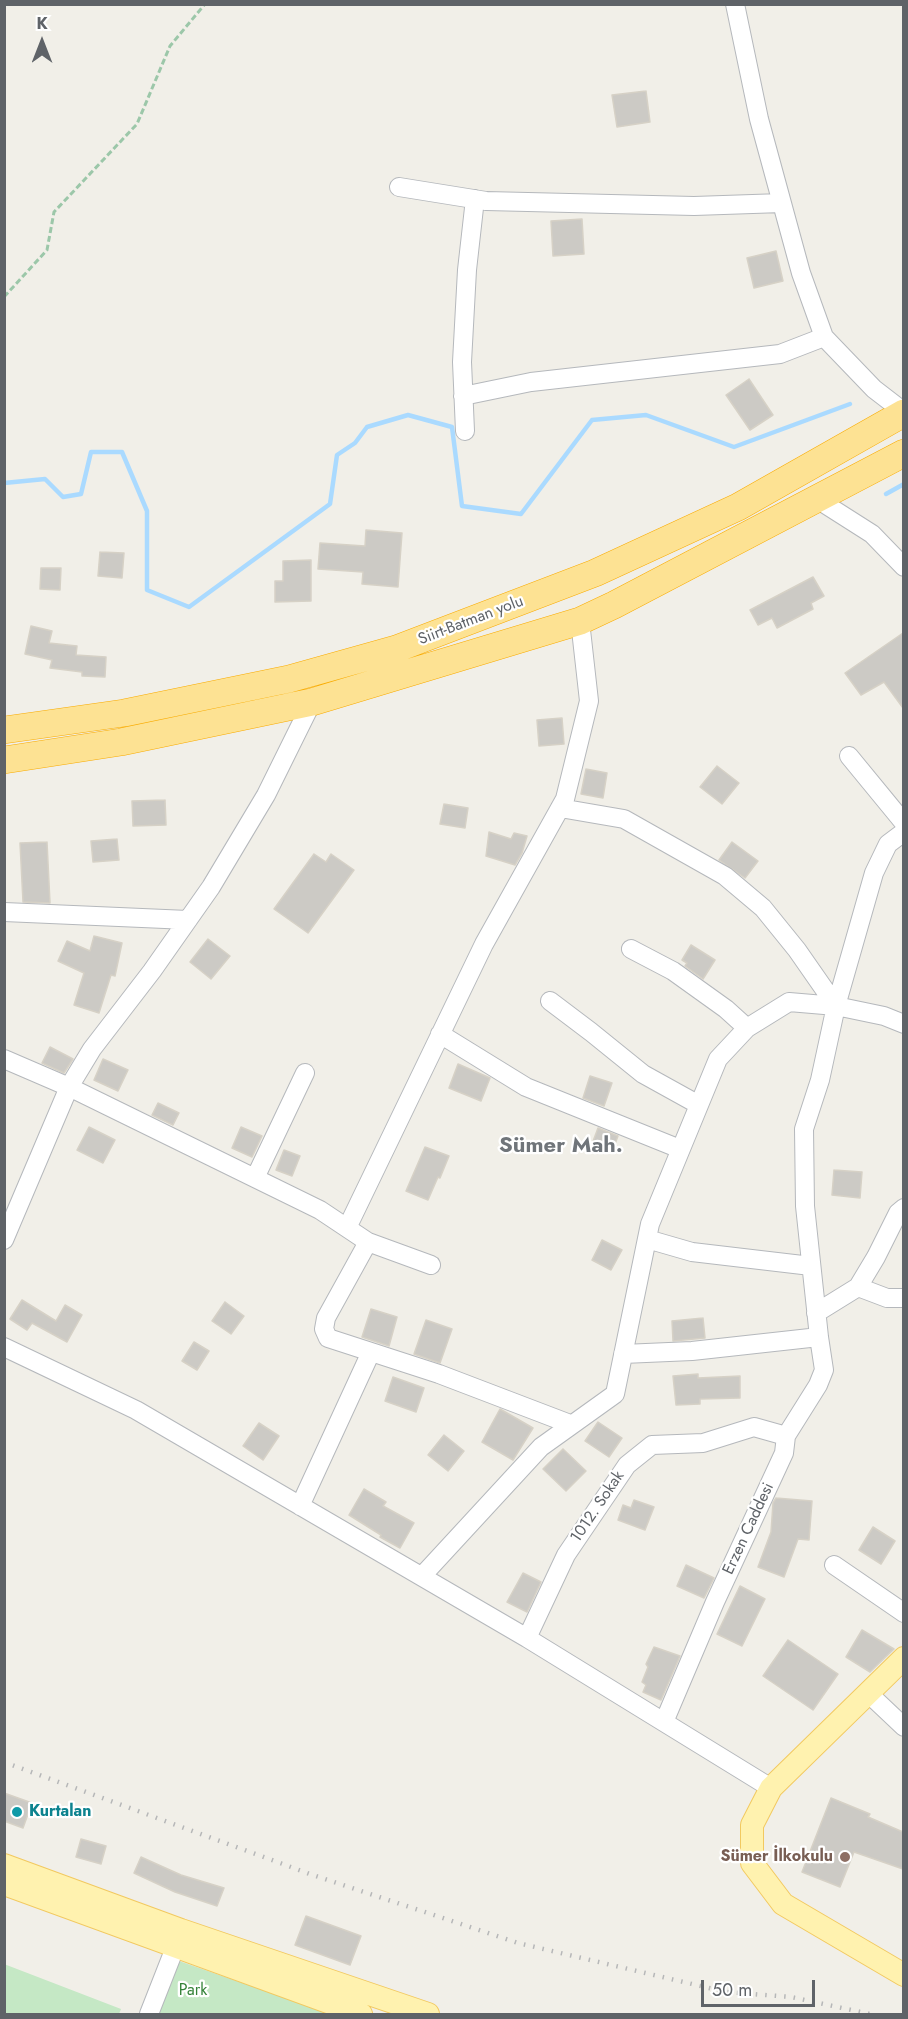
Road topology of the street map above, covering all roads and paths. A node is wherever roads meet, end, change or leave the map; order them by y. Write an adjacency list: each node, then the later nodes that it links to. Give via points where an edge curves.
1 (205, 4): 6 (path, via 170,46 137,124 54,213 47,249)
2 (735, 4): 5 (street, via 759,119)
3 (399, 187): 4 (street)
4 (475, 199): 5 (street, via 694,206); 8 (street, via 467,270)
5 (782, 203): 7 (street)
6 (4, 297)
7 (824, 337): 8 (street, via 780,354 531,382); 9 (street, via 874,389)
8 (464, 396): 10 (street)
9 (903, 412): 16 (highway, Siirt-Batman yolu, via 738,507 606,569 396,649 288,679 124,713)
10 (465, 431)
11 (903, 453): 12 (highway, Siirt-Batman yolu)
12 (817, 499): 13 (street, via 872,534); 14 (highway, Siirt-Batman yolu)
13 (903, 567)
14 (580, 621): 15 (highway, Siirt-Batman yolu); 19 (street, via 589,701)
15 (312, 702): 18 (highway, Siirt-Batman yolu, via 121,742); 23 (street, via 266,795)
16 (4, 730)
17 (849, 756): 20 (street)
18 (4, 760)
19 (560, 808): 26 (street, via 624,819 725,876 763,908); 29 (street, via 484,944)
20 (903, 823)
21 (903, 832): 26 (street, Erzen Caddesi, via 888,844 874,873)
22 (4, 912): 23 (street)
23 (188, 920): 32 (street, via 92,1049)
24 (631, 950): 28 (street, via 673,971)
25 (550, 1001): 33 (street, via 643,1074)
26 (836, 1006): 27 (street); 28 (street, via 789,1002); 42 (street, Erzen Caddesi, via 820,1080 804,1129)
27 (903, 1024)
28 (747, 1028): 33 (street, via 718,1059)
29 (440, 1034): 34 (street, via 525,1087); 37 (street)
30 (4, 1059): 32 (street)
31 (305, 1073): 35 (street)
32 (69, 1087): 35 (street); 39 (street)
33 (699, 1105): 34 (street)
34 (680, 1149): 38 (street)
35 (255, 1178): 37 (street, via 320,1210)
36 (903, 1208): 43 (street)
37 (346, 1228): 40 (street)
38 (647, 1239): 42 (street, via 692,1252); 49 (street)
39 (4, 1240)
40 (368, 1242): 41 (street); 48 (street, via 326,1318 324,1329 328,1338)
41 (430, 1265)
42 (811, 1266): 45 (street, Erzen Caddesi)
43 (858, 1287): 44 (street, via 887,1298); 45 (street)
44 (903, 1298)
45 (816, 1313): 46 (street, Erzen Caddesi)
46 (819, 1337): 49 (street, via 692,1351); 51 (street, Erzen Caddesi, via 824,1370)
47 (4, 1347): 52 (street, via 136,1410)
48 (371, 1352): 50 (street); 52 (street)
49 (622, 1354): 50 (street, via 615,1394)
50 (570, 1424): 54 (street, via 541,1447)
51 (786, 1436): 56 (street, 1012. Sokak, via 754,1427 703,1443 652,1445 627,1465 566,1555); 59 (street, Erzen Caddesi, via 784,1453)
52 (300, 1506): 54 (street)
53 (834, 1565): 55 (street)
54 (422, 1576): 56 (street)
55 (903, 1613)
56 (527, 1638): 59 (street)
57 (903, 1658): 58 (main road)
58 (868, 1693): 60 (street); 61 (main road)
59 (664, 1722): 61 (street)
60 (903, 1726)
61 (771, 1788): 65 (main road, via 752,1825 753,1863 783,1904)
62 (4, 1865): 64 (main road)
63 (4, 1884): 64 (main road)
64 (178, 1938): 66 (main road); 67 (street); 68 (main road)
65 (903, 1975)
66 (419, 2013)
67 (149, 2014)
68 (361, 2014)

